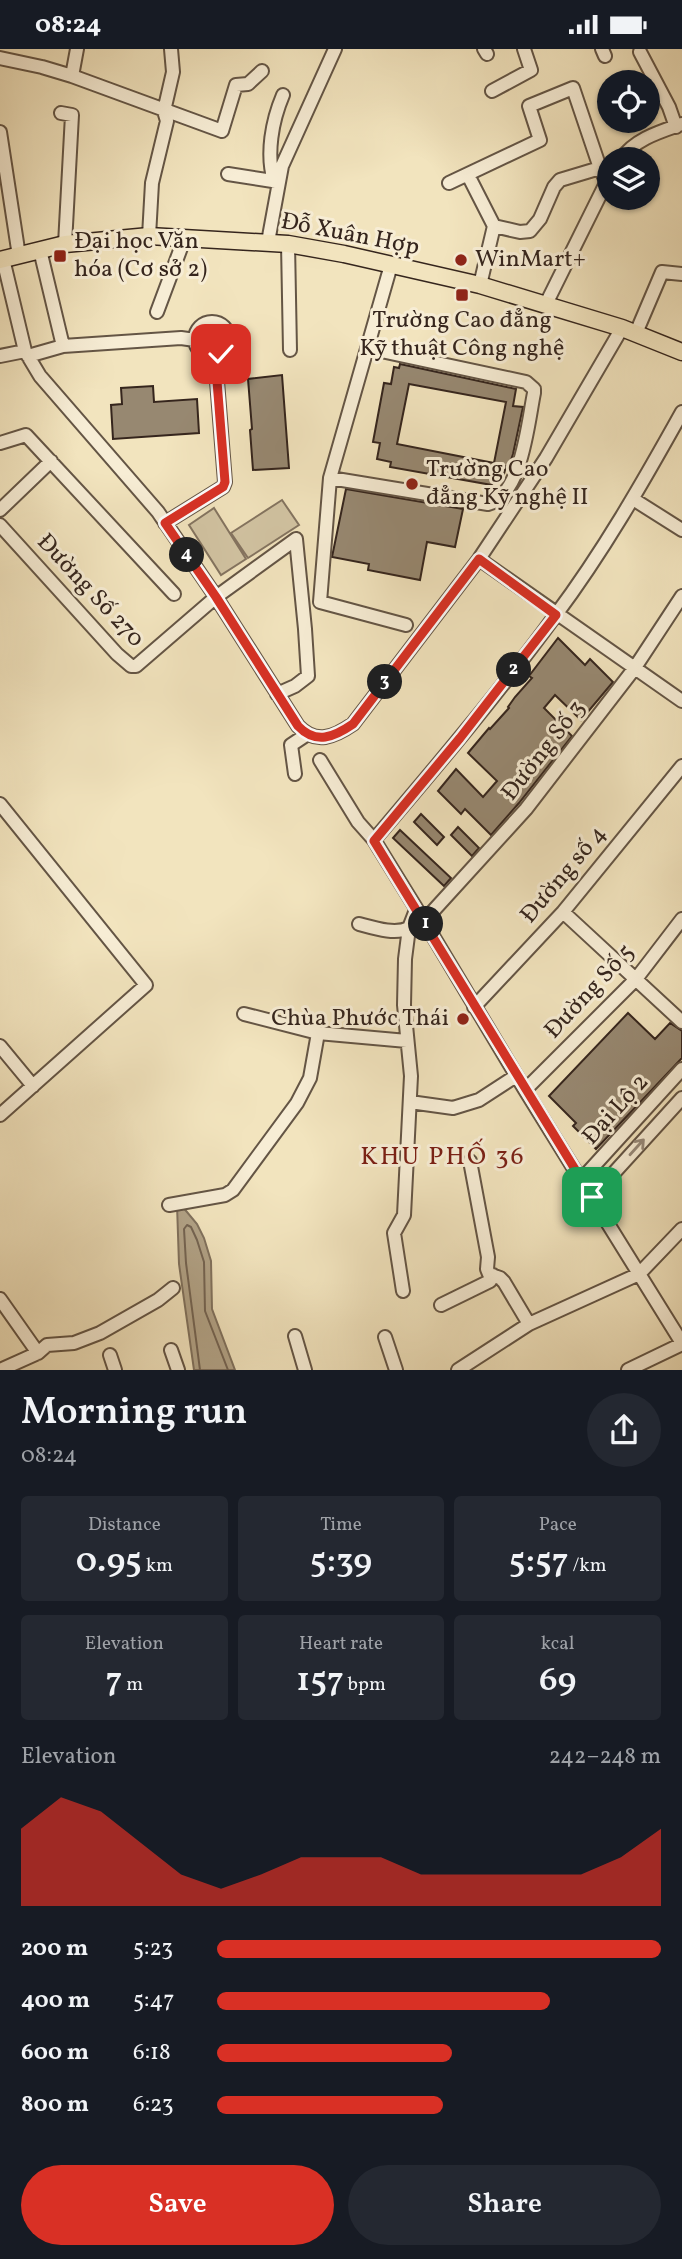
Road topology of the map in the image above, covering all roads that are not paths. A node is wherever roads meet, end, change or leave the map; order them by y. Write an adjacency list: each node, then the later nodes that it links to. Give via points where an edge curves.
1 (77, 49): 8 (street)
2 (171, 49): 11 (street, via 173,72)
3 (335, 49): 22 (street)
4 (524, 49): 9 (street, via 530,70)
5 (640, 52): 13 (street)
6 (0, 58): 8 (street)
7 (262, 71): 11 (street, via 248,84 236,85 222,131)
8 (72, 76): 11 (street)
9 (492, 91)
10 (283, 95): 22 (street, via 270,149 271,171)
11 (164, 111): 26 (street, via 167,121 152,183)
12 (61, 113): 29 (street, via 72,115)
13 (679, 125): 15 (street)
14 (0, 132): 32 (street)
15 (633, 147)
16 (597, 156): 19 (street, via 573,88 529,106 540,139)
17 (228, 174): 22 (street)
18 (581, 174): 20 (street); 21 (street); 25 (street, via 560,180 530,231)
19 (468, 175): 23 (street); 25 (street)
20 (597, 177)
21 (597, 177)
22 (277, 182): 28 (street)
23 (449, 183)
24 (597, 196): 36 (street)
25 (494, 226): 35 (street)
26 (149, 236): 27 (main road, Đỗ Xuân Hợp); 29 (main road, Đỗ Xuân Hợp)
27 (185, 237): 28 (main road, Đỗ Xuân Hợp); 37 (street)
28 (268, 242): 30 (main road, Đỗ Xuân Hợp)
29 (65, 244): 31 (main road, Đỗ Xuân Hợp)
30 (288, 244): 33 (main road, Đỗ Xuân Hợp); 42 (street)
31 (40, 250): 32 (main road, Đỗ Xuân Hợp); 40 (street)
32 (8, 258): 44 (street)
33 (391, 264): 35 (main road, Đỗ Xuân Hợp); 41 (street)
34 (682, 274): 38 (street, via 664,271)
35 (480, 285): 36 (main road, Đỗ Xuân Hợp)
36 (545, 306): 38 (main road, Đỗ Xuân Hợp)
37 (157, 312)
38 (629, 330): 43 (main road, Đỗ Xuân Hợp); 56 (street)
39 (195, 340): 40 (street); 46 (street, via 201,353); 46 (street, via 203,325 220,324 228,333 228,345)
40 (62, 346): 44 (street)
41 (367, 348): 50 (street); 50 (street, via 530,385 534,393 520,464 502,494 488,504)
42 (290, 350)
43 (682, 352)
44 (26, 353): 45 (street); 53 (street, via 40,376)
45 (0, 356)
46 (215, 356): 53 (street, via 225,482)
47 (682, 412): 51 (street)
48 (0, 443): 49 (street, via 26,435)
49 (51, 461): 52 (street); 57 (street)
50 (330, 478): 61 (street, via 320,602)
51 (633, 499): 55 (street); 60 (street)
52 (0, 510)
53 (165, 523): 59 (street)
54 (0, 525): 59 (street, Đường Số 270, via 131,667)
55 (682, 530)
56 (479, 559): 60 (street); 65 (street, via 353,724 338,735)
57 (174, 594)
58 (682, 596): 62 (street, Đường Số 3)
59 (216, 597): 63 (street); 63 (street, via 296,539 308,676)
60 (556, 615): 62 (street); 70 (street)
61 (406, 625)
62 (634, 669): 64 (street); 72 (street, Đường Số 3, via 526,809)
63 (277, 694): 65 (street)
64 (682, 701)
65 (306, 735): 68 (street, via 291,745)
66 (320, 760): 70 (street)
67 (682, 766): 71 (street, Đường số 4)
68 (295, 774)
69 (0, 804): 85 (street, via 146,985)
70 (374, 841): 72 (street)
71 (563, 912): 76 (street); 77 (street, Đường số 4)
72 (420, 915): 75 (street); 77 (street)
73 (682, 919): 76 (street, Đường Số 5)
74 (359, 924): 75 (street)
75 (409, 928): 81 (street, via 404,1005)
76 (636, 979): 79 (street); 86 (street, Đường Số 5)
77 (474, 1007): 84 (street)
78 (244, 1014): 80 (street)
79 (682, 1023)
80 (318, 1033): 81 (street); 93 (street, via 310,1079 298,1103 233,1190)
81 (407, 1041): 88 (street)
82 (0, 1047): 85 (street)
83 (682, 1069): 91 (street, Đại Lộ 2)
84 (516, 1076): 86 (street); 88 (street, via 479,1100 453,1108)
85 (33, 1086): 89 (street)
86 (525, 1090): 91 (street)
87 (682, 1098): 92 (street, Đại Lộ 2, one-way to 87)
88 (410, 1102): 98 (street, via 404,1215 394,1233)
89 (0, 1115)
90 (470, 1161): 96 (street, via 487,1269)
91 (581, 1180): 92 (street)
92 (592, 1197): 95 (street)
93 (169, 1205)
94 (682, 1229): 95 (street)
95 (639, 1274): 101 (street); 104 (street)
96 (493, 1275): 100 (street, via 490,1281); 101 (street, via 503,1282)
97 (173, 1288): 106 (street, via 100,1333 47,1345)
98 (403, 1291)
99 (0, 1299): 106 (street)
100 (441, 1305)
101 (529, 1324): 113 (street)
102 (295, 1336): 111 (street)
103 (385, 1337): 112 (street)
104 (681, 1340): 114 (street)
105 (171, 1350): 110 (street)
106 (38, 1353): 108 (street)
107 (110, 1355): 109 (street)
108 (0, 1370)
109 (115, 1370)
110 (178, 1370)
111 (305, 1370)
112 (396, 1370)
113 (458, 1370)
114 (628, 1370)

